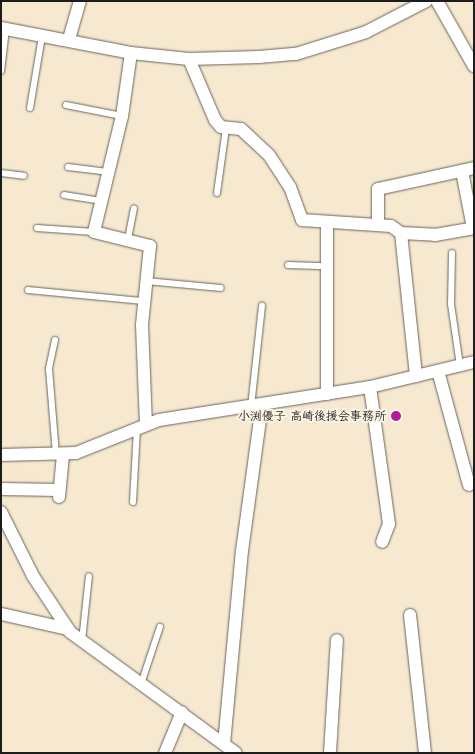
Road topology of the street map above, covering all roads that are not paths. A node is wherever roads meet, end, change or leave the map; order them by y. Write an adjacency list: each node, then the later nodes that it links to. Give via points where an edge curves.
1 (80, 1): 6 (street)
2 (426, 1): 8 (street, via 366,32 296,54)
3 (437, 1): 9 (street, via 447,25)
4 (3, 28): 5 (street); 10 (lane)
5 (43, 35): 6 (street); 12 (lane)
6 (69, 39): 7 (street)
7 (131, 53): 8 (street); 13 (street)
8 (189, 59): 14 (street, via 215,120)
9 (474, 66)
10 (1, 71)
11 (66, 105): 13 (lane)
12 (30, 108)
13 (122, 116): 17 (street)
14 (226, 128): 20 (lane); 24 (street, via 241,129 269,155 290,187 302,220)
15 (68, 167): 17 (lane)
16 (468, 170): 25 (street, via 378,189); 27 (street)
17 (106, 172): 22 (street)
18 (1, 173): 19 (lane)
19 (24, 176)
20 (217, 193)
21 (64, 195): 22 (lane)
22 (100, 201): 28 (street)
23 (134, 209): 30 (lane)
24 (327, 223): 25 (street); 33 (street)
25 (378, 225): 29 (street, via 395,227)
26 (37, 228): 28 (lane)
27 (474, 228): 29 (street, via 436,236)
28 (94, 232): 30 (street)
29 (401, 234): 43 (street)
30 (128, 239): 34 (street, via 150,246)
31 (452, 253): 41 (lane, via 451,304)
32 (288, 265): 33 (lane)
33 (326, 266): 45 (street)
34 (146, 281): 35 (lane); 37 (street)
35 (221, 288)
36 (28, 290): 37 (lane)
37 (143, 301): 47 (street)
38 (262, 306): 46 (lane)
39 (55, 340): 48 (lane, via 50,369)
40 (474, 362): 41 (street)
41 (460, 366): 42 (street)
42 (438, 371): 43 (street); 50 (street)
43 (416, 376): 44 (street)
44 (370, 387): 45 (street); 54 (street, via 389,524)
45 (327, 394): 46 (street)
46 (256, 407): 47 (street); 64 (street)
47 (142, 425): 48 (street); 52 (lane)
48 (59, 455): 49 (street); 51 (street, via 59,493)
49 (1, 456)
50 (469, 486)
51 (1, 489)
52 (133, 502)
53 (1, 512): 59 (street, via 33,576)
54 (382, 542)
55 (90, 576): 60 (lane)
56 (1, 614): 59 (street)
57 (410, 614): 68 (street)
58 (160, 626): 62 (lane)
59 (68, 630): 60 (street)
60 (82, 640): 62 (street)
61 (337, 640): 67 (street)
62 (142, 681): 63 (street)
63 (182, 712): 64 (street); 65 (street)
64 (224, 744): 66 (street)
65 (165, 753)
66 (236, 753)
67 (330, 753)
68 (425, 753)

